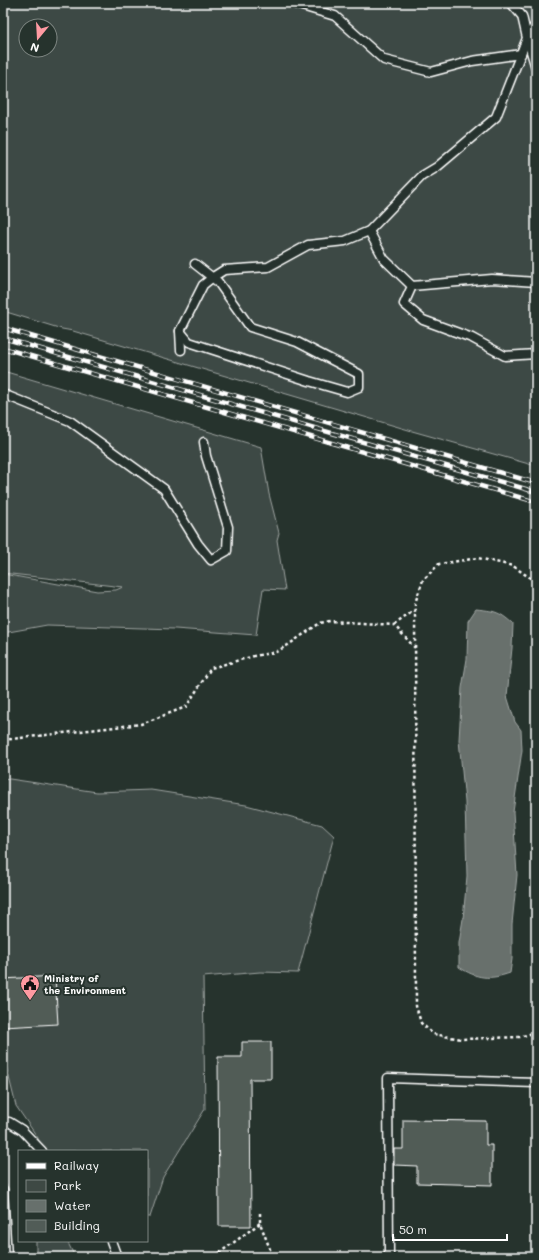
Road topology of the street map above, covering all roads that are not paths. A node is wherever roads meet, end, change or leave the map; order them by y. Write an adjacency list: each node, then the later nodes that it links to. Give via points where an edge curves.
1 (292, 3): 5 (lane, via 335,16 384,60 431,72 472,61)
2 (512, 3): 4 (lane, via 522,16)
3 (536, 24): 4 (lane)
4 (527, 38): 5 (lane); 6 (lane)
5 (521, 54): 7 (lane, via 496,117 437,167 422,176)
6 (536, 68)
7 (369, 231): 9 (lane, via 345,241 308,245 268,267 224,270); 11 (lane, via 384,259)
8 (195, 264): 9 (lane)
9 (213, 278): 12 (lane, via 202,284); 12 (lane, via 250,327 297,342 359,374 359,387 347,392 309,381 189,342)
10 (536, 282): 11 (lane, via 492,279)
11 (412, 286): 14 (lane, via 404,304 423,320 472,338 505,356)
12 (180, 331): 13 (lane)
13 (181, 350)
14 (536, 354)
15 (3, 394): 16 (lane, via 70,421 164,489 198,544 211,560 227,551 228,527)
16 (204, 442)
17 (536, 1083): 24 (lane, via 388,1078)
18 (9, 1122): 19 (lane, via 22,1130)
19 (41, 1150)
20 (3, 1189): 22 (lane)
21 (111, 1242): 23 (lane)
22 (7, 1257)
23 (117, 1257)
24 (389, 1257)

